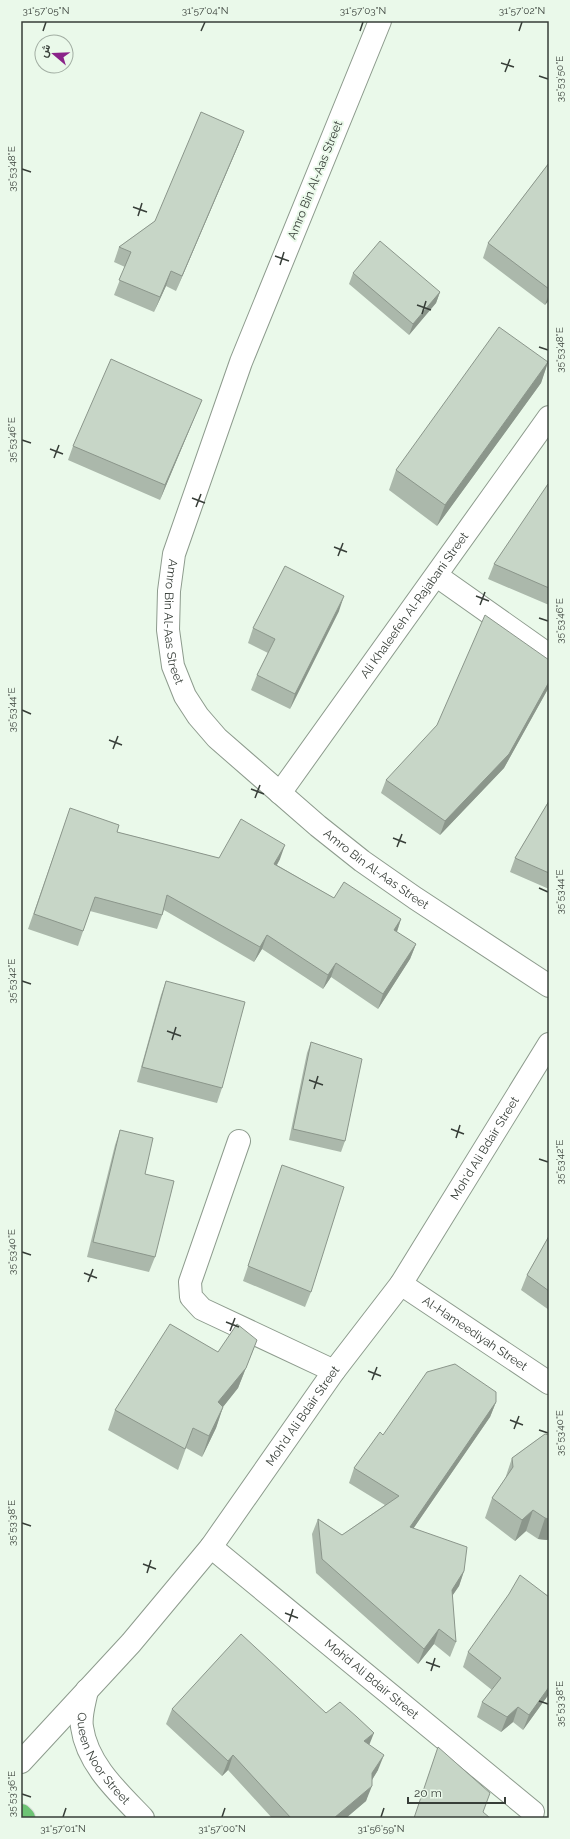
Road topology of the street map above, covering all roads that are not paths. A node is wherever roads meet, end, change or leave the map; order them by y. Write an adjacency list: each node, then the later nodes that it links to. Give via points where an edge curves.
1 (380, 21): 5 (street, Amro Bin Al-Aas Street, via 241,362 174,554 169,591 168,630 173,666 185,696 217,738)
2 (549, 417): 3 (street, Ali Khaleefeh Al-Rajabani Street)
3 (437, 576): 4 (street); 5 (street, Ali Khaleefeh Al-Rajabani Street)
4 (549, 655)
5 (280, 793): 6 (street, Amro Bin Al-Aas Street, via 362,861)
6 (549, 986)
7 (549, 1044): 9 (street, Moh'd Ali Bdair Street)
8 (239, 1141): 10 (street, via 190,1282 191,1297 202,1309)
9 (401, 1284): 10 (street, Moh'd Ali Bdair Street); 11 (street, Al-Hameediyah Street)
10 (334, 1371): 12 (street, Moh'd Ali Bdair Street)
11 (549, 1383)
12 (211, 1547): 13 (street, Moh'd Ali Bdair Street, via 131,1644); 15 (street, Moh’d Ali Bdair Street)
13 (87, 1690): 14 (street, Moh'd Ali Bdair Street); 18 (street, Queen Noor Street, via 82,1726 90,1752 112,1785)
14 (21, 1762)
15 (533, 1812)
16 (21, 1815): 17 (highway)
17 (24, 1818)
18 (143, 1818)

